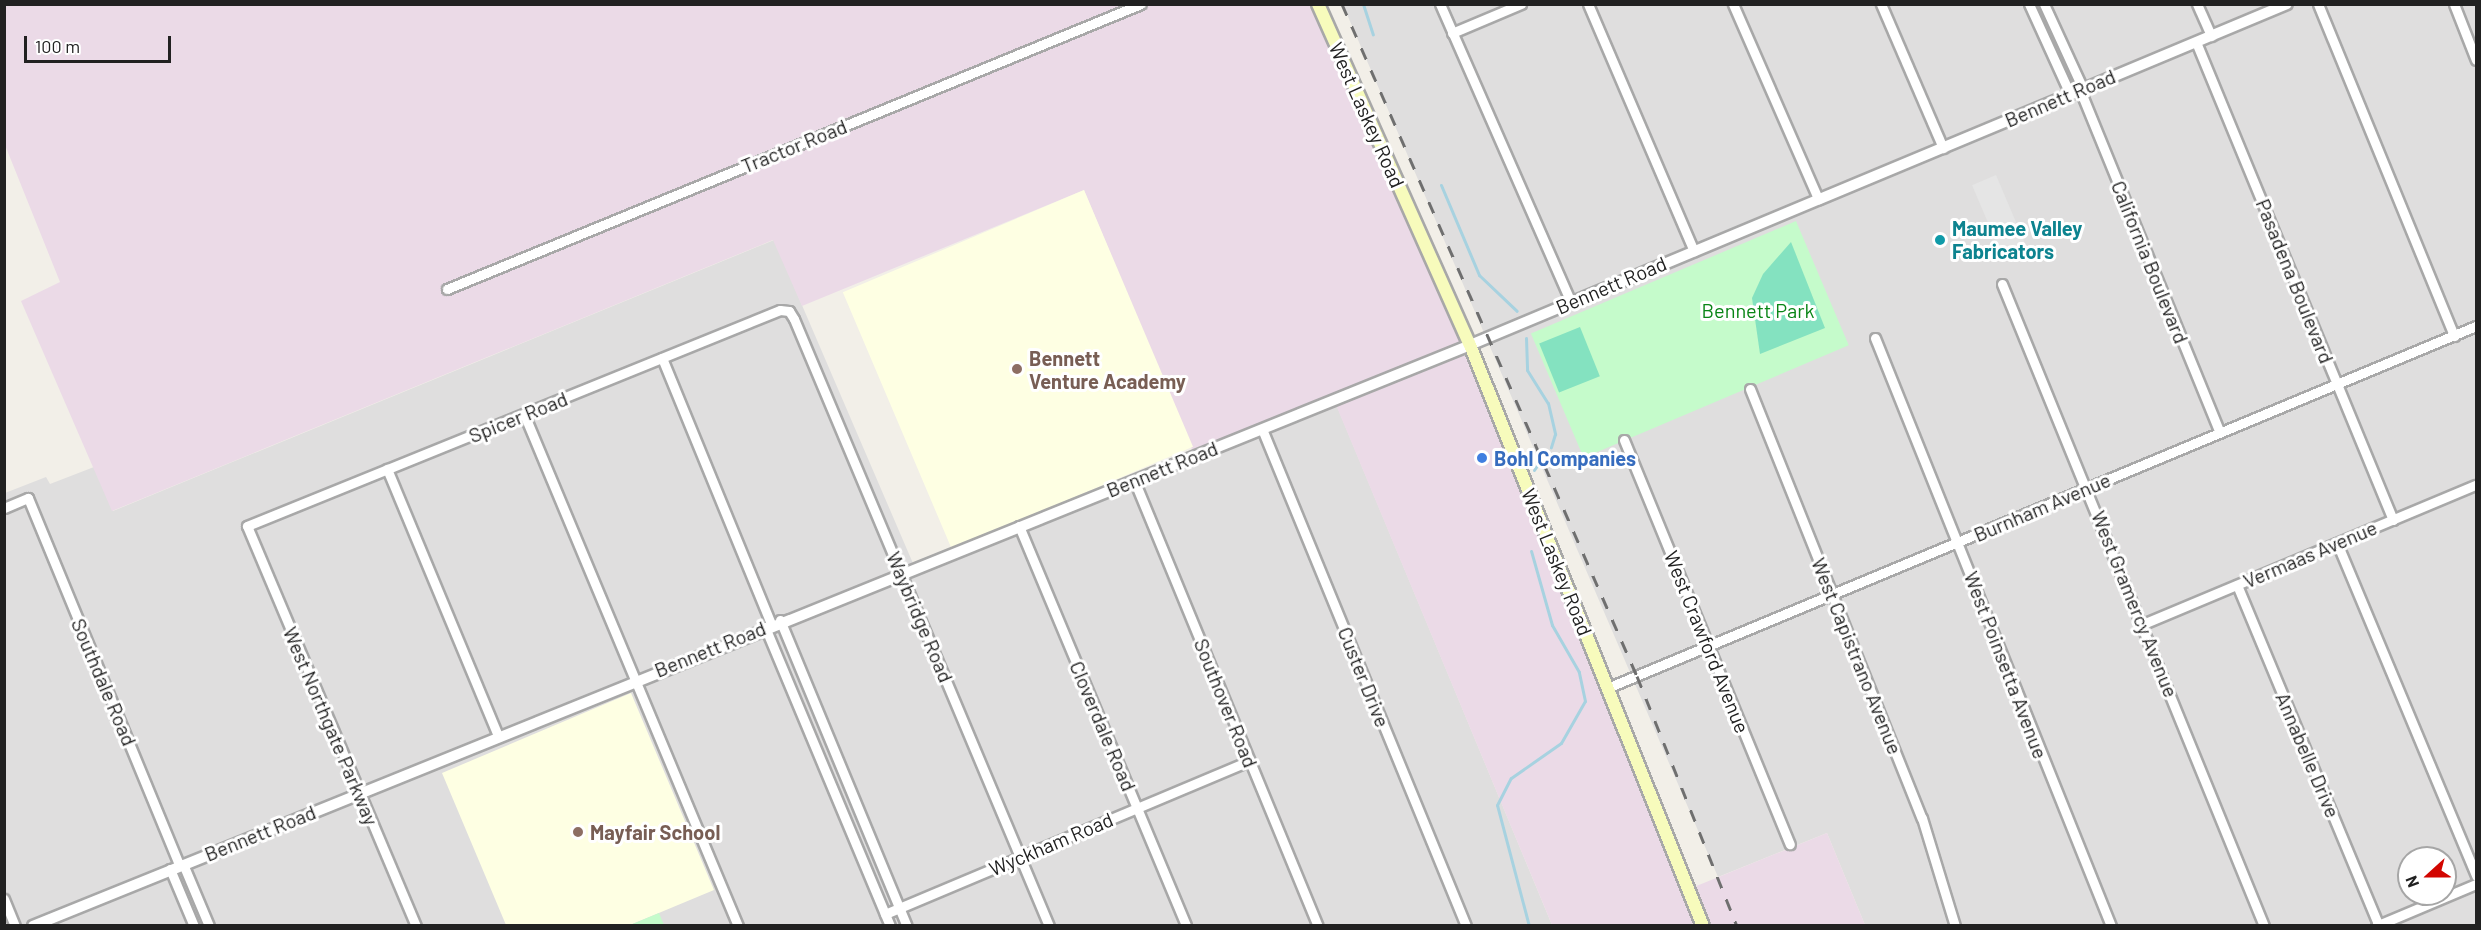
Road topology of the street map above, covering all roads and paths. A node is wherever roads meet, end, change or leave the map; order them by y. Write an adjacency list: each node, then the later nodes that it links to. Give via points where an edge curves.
1 (1141, 4): 23 (street, Tractor Road)
2 (1318, 4): 29 (main road, West Laskey Road)
3 (1440, 4): 14 (street)
4 (1521, 4): 14 (street)
5 (1588, 4): 21 (street)
6 (1733, 4): 20 (street)
7 (1881, 4): 19 (street)
8 (2029, 4): 18 (street, California Boulevard)
9 (2044, 4): 18 (street, California Boulevard)
10 (2198, 4): 15 (street)
11 (2287, 4): 15 (street, Bennett Road)
12 (2318, 4): 27 (street)
13 (2454, 4): 17 (street)
14 (1452, 33): 24 (street)
15 (2211, 36): 16 (street, Bennett Road)
16 (2196, 42): 18 (street, Bennett Road); 31 (street, Pasadena Boulevard)
17 (2476, 60)
18 (2078, 91): 19 (street, Bennett Road); 35 (street, California Boulevard)
19 (1943, 148): 20 (street, Bennett Road)
20 (1818, 199): 21 (street, Bennett Road)
21 (1694, 251): 24 (street, Bennett Road)
22 (2002, 285): 39 (street, West Gramercy Avenue)
23 (447, 289)
24 (1571, 302): 29 (street, Bennett Road)
25 (789, 311): 30 (street, Spicer Road); 47 (street, Waybridge Road)
26 (2476, 326): 27 (street, Burnham Avenue)
27 (2454, 336): 31 (street, Burnham Avenue)
28 (1875, 338): 45 (street, West Poinsetta Avenue)
29 (1470, 345): 34 (street, Bennett Road); 54 (main road, West Laskey Road)
30 (662, 358): 33 (street, Spicer Road); 50 (street)
31 (2338, 384): 35 (street, Burnham Avenue); 42 (street, Pasadena Boulevard)
32 (1750, 389): 49 (street, West Capistrano Avenue)
33 (524, 414): 37 (street, Spicer Road); 53 (street)
34 (1262, 429): 38 (street, Bennett Road); 79 (street, Custer Drive)
35 (2220, 433): 39 (street, Burnham Avenue)
36 (1624, 440): 52 (street, West Crawford Avenue)
37 (387, 469): 43 (street, Spicer Road); 55 (street)
38 (1134, 480): 44 (street, Bennett Road); 56 (street, Southover Road)
39 (2088, 488): 45 (street, Burnham Avenue); 51 (street, West Gramercy Avenue)
40 (2475, 489): 42 (street, Vermaas Avenue)
41 (4, 508): 61 (street, Southdale Road, via 28,498)
42 (2393, 519): 46 (street, Vermaas Avenue)
43 (247, 526): 57 (street, West Northgate Parkway)
44 (1019, 526): 47 (street, Bennett Road); 58 (street, Cloverdale Road)
45 (1958, 542): 49 (street, Burnham Avenue); 82 (street, West Poinsetta Avenue)
46 (2337, 543): 48 (street, Vermaas Avenue); 62 (street)
47 (902, 573): 50 (street, Bennett Road); 60 (street, Waybridge Road)
48 (2237, 585): 51 (street, Vermaas Avenue); 67 (street, Annabelle Drive)
49 (1833, 594): 52 (street, Burnham Avenue); 81 (street, West Capistrano Avenue, via 1922,818)
50 (772, 624): 53 (street, Bennett Road); 65 (street); 66 (street)
51 (2143, 624): 83 (street, West Gramercy Avenue)
52 (1709, 645): 54 (street, Burnham Avenue); 59 (street, West Crawford Avenue)
53 (635, 680): 55 (street, Bennett Road); 73 (street)
54 (1608, 688): 80 (main road, West Laskey Road)
55 (498, 736): 57 (street, Bennett Road)
56 (1250, 761): 58 (street, Wyckham Road); 78 (street, Southover Road)
57 (359, 792): 61 (street, Bennett Road); 72 (street, West Northgate Parkway)
58 (1137, 808): 60 (street, Wyckham Road); 77 (street, Cloverdale Road)
59 (1790, 844)
60 (1020, 857): 65 (street, Wyckham Road); 76 (street, Waybridge Road)
61 (178, 866): 69 (street, Bennett Road); 70 (street); 71 (street)
62 (2476, 876)
63 (2476, 884): 67 (street)
64 (4, 899): 68 (street)
65 (899, 908): 66 (street, Wyckham Road); 75 (street)
66 (885, 914): 74 (street)
67 (2378, 925)
68 (15, 926)
69 (33, 926)
70 (194, 926)
71 (209, 926)
72 (416, 926)
73 (738, 926)
74 (890, 926)
75 (907, 926)
76 (1049, 926)
77 (1186, 926)
78 (1318, 926)
79 (1466, 926)
80 (1703, 926)
81 (1955, 926)
82 (2111, 926)
83 (2264, 926)

